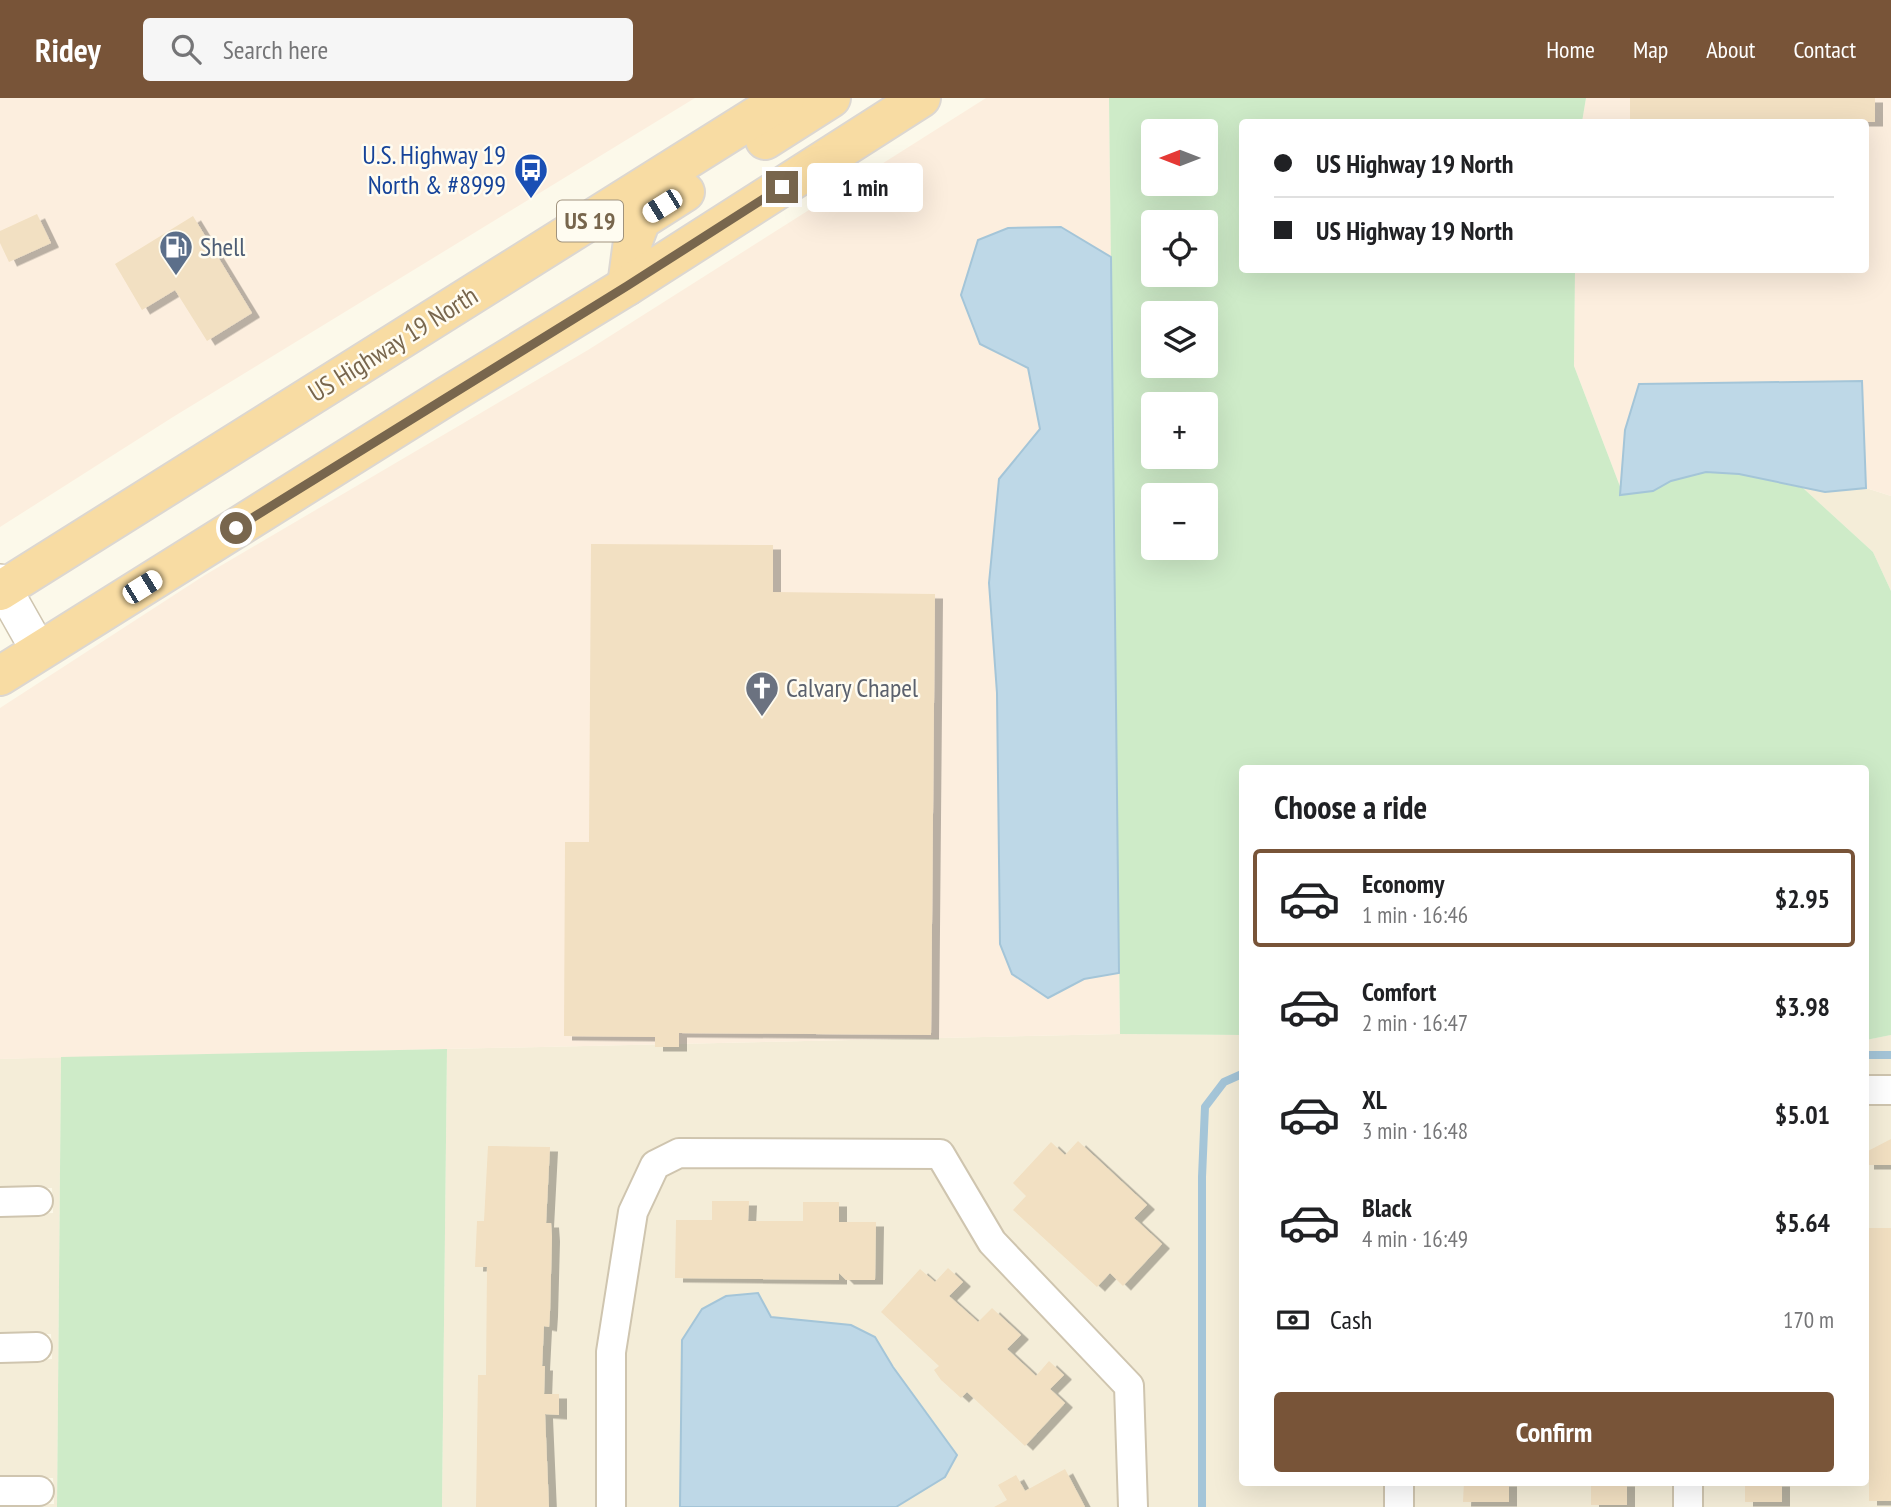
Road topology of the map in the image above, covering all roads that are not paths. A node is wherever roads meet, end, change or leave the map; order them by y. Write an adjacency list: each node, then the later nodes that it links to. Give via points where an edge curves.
1 (785, 98): 5 (highway, US Highway 19 North / US 19)
2 (831, 98): 4 (highway, via 641,220)
3 (921, 98): 4 (highway, US 19)
4 (627, 286): 6 (highway, US 19)
5 (1, 587): 6 (street)
6 (39, 651): 7 (highway, US 19)
7 (2, 672)
8 (1869, 1090): 9 (street)
9 (1891, 1090)
10 (38, 1201): 11 (street)
11 (0, 1202)
12 (37, 1347): 13 (street)
13 (0, 1348)
14 (1399, 1486): 20 (street)
15 (1688, 1486): 21 (street)
16 (0, 1491): 17 (street)
17 (39, 1491)
18 (611, 1507): 19 (street, via 611,1353 633,1212 655,1165 679,1153 940,1154 992,1242 1129,1387)
19 (1133, 1507)
20 (1399, 1507)
21 (1688, 1507)

